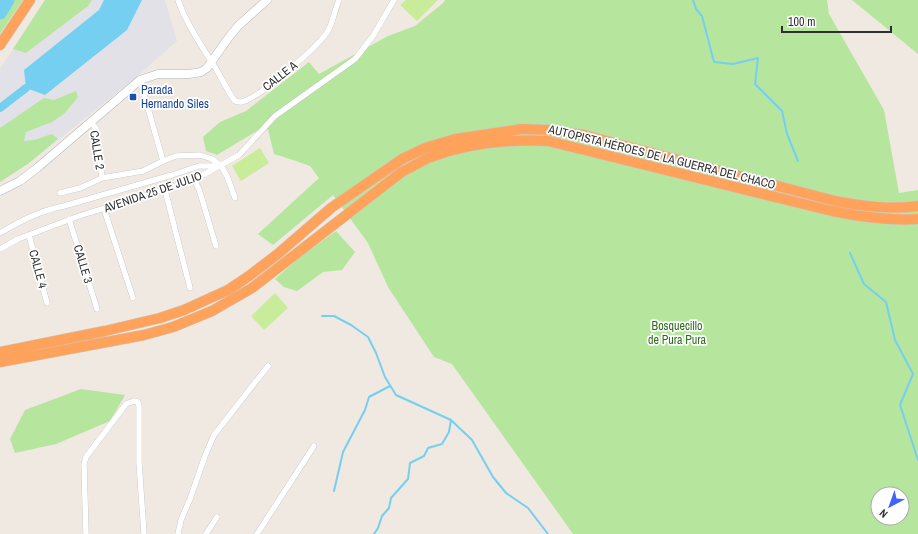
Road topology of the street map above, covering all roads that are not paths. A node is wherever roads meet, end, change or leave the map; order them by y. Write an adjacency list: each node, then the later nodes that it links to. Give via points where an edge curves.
1 (30, 0): 6 (highway)
2 (178, 0): 7 (street, via 191,31)
3 (267, 0): 7 (main road, via 238,26)
4 (339, 0): 7 (street, CALLE A, via 329,30 320,41 297,64 259,93 245,100 235,101)
5 (394, 0): 11 (street, via 355,60 275,116 239,155)
6 (0, 45)
7 (212, 62): 8 (main road, via 201,72 158,74)
8 (140, 80): 9 (main road); 10 (street)
9 (91, 122): 12 (street, CALLE 2, via 96,128); 15 (main road, via 20,181)
10 (163, 161): 11 (street, via 176,156 204,156); 12 (street, via 143,171)
11 (222, 166): 13 (street, AVENIDA 25 DE JULIO); 17 (street); 22 (street, AVENIDA 25 DE JULIO, via 199,166 50,208)
12 (102, 178): 16 (street, via 80,188)
13 (194, 180): 14 (street, AVENIDA 25 DE JULIO); 24 (street)
14 (166, 190): 19 (street, AVENIDA 25 DE JULIO); 26 (street)
15 (0, 191)
16 (60, 193)
17 (235, 198)
18 (918, 206): 30 (highway, AUTOPISTA HÉROES DE LA GUERRA DEL CHACO, via 867,207 835,201 584,135 522,129 488,133 424,148 402,159 331,208 249,276 203,302 160,318)
19 (104, 209): 20 (street, AVENIDA 25 DE JULIO); 27 (street)
20 (69, 219): 23 (street, AVENIDA 25 DE JULIO); 29 (street, CALLE 3)
21 (918, 219): 31 (highway, AUTOPISTA HÉROES DE LA GUERRA DEL CHACO, via 864,218 548,141 488,142 428,158 403,171 252,288 212,311 173,327 144,335)
22 (0, 233)
23 (29, 235): 25 (street, AVENIDA 25 DE JULIO); 28 (street, CALLE 4)
24 (216, 246)
25 (0, 249)
26 (190, 288)
27 (133, 298)
28 (47, 303)
29 (97, 309)
30 (0, 352)
31 (0, 362)
32 (268, 366): 37 (street, via 214,435)
33 (314, 446): 39 (street)
34 (217, 518): 38 (street)
35 (86, 534): 36 (street, via 86,456 126,404 134,400 139,406 139,462)
36 (144, 534)
37 (178, 534)
38 (206, 534)
39 (257, 534)

